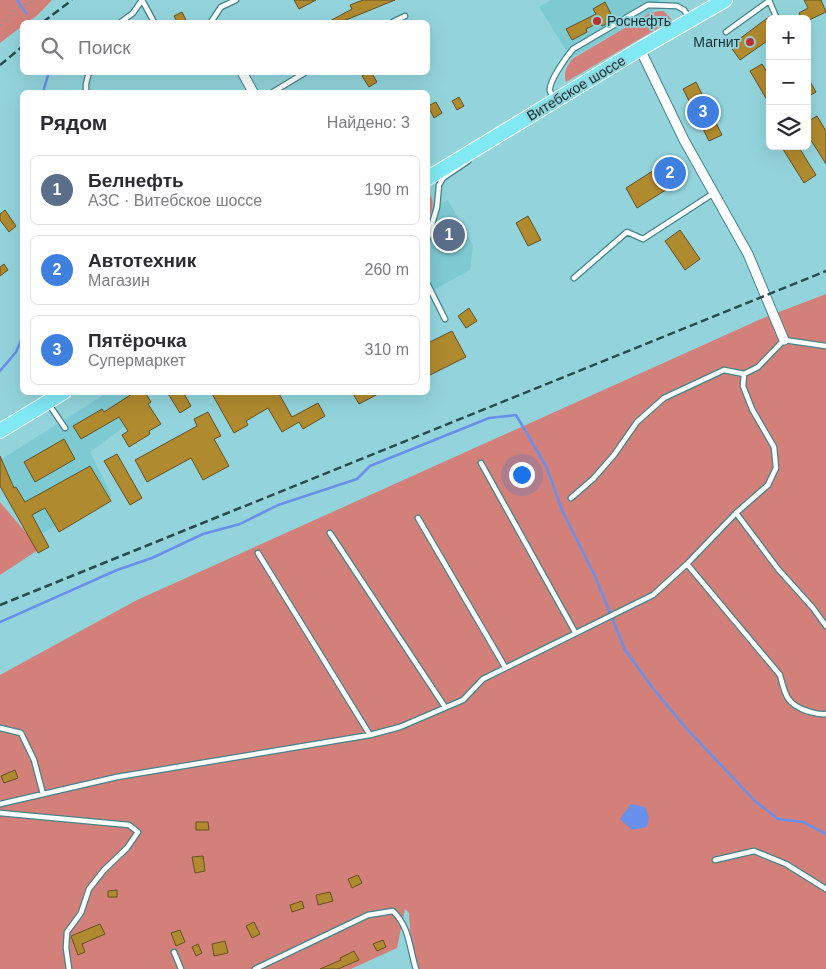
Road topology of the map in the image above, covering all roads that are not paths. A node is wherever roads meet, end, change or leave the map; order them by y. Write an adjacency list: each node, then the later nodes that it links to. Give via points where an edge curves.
1 (142, 0): 7 (lane); 8 (lane)
2 (236, 0): 9 (lane, via 222,7)
3 (769, 0): 5 (lane); 12 (lane)
4 (717, 2): 11 (main road, Витебское шоссе)
5 (775, 15)
6 (405, 16): 10 (lane)
7 (123, 20)
8 (153, 20)
9 (212, 20)
10 (397, 20)
11 (690, 21): 13 (main road, Витебское шоссе); 20 (lane, via 684,10 677,6 648,5 573,49 551,84 550,91)
12 (726, 32)
13 (640, 49): 20 (main road, Витебское шоссе); 25 (street, via 684,140)
14 (88, 75): 17 (lane)
15 (244, 75): 18 (street)
16 (301, 75): 19 (lane)
17 (86, 90)
18 (252, 90)
19 (277, 90)
20 (556, 100): 21 (main road, Витебское шоссе)
21 (500, 134): 22 (lane); 24 (main road, Витебское шоссе)
22 (482, 152)
23 (474, 158): 26 (lane, via 443,178)
24 (430, 177)
25 (715, 192): 27 (lane, via 643,239 627,232); 30 (street, via 748,254)
26 (430, 231)
27 (574, 278)
28 (430, 289): 29 (lane)
29 (445, 319)
30 (784, 340): 31 (lane); 32 (lane, via 758,367)
31 (826, 346)
32 (744, 374): 38 (lane, via 724,370 664,398 637,422 614,455); 39 (lane, via 743,386 752,409 774,447 776,468 768,485)
33 (59, 395): 34 (main road)
34 (47, 402): 35 (lane); 36 (main road)
35 (65, 428)
36 (0, 431)
37 (481, 463): 45 (lane)
38 (571, 498)
39 (736, 513): 43 (lane); 44 (lane)
40 (418, 518): 46 (lane)
41 (330, 533): 47 (lane)
42 (258, 553): 50 (lane)
43 (687, 564): 45 (lane, via 653,595); 48 (lane, via 780,675 786,697 796,707 819,715)
44 (826, 626)
45 (575, 632): 46 (lane)
46 (505, 667): 47 (lane, via 483,679 463,700)
47 (445, 708): 50 (lane, via 400,727)
48 (826, 714)
49 (0, 728): 51 (lane, via 21,733 34,760)
50 (370, 735): 51 (lane, via 117,777)
51 (43, 794): 52 (lane)
52 (0, 804)
53 (0, 813): 57 (lane, via 129,825 138,832 89,889 81,913 68,932)
54 (715, 860): 55 (lane, via 754,851 786,864)
55 (826, 889)
56 (174, 952): 58 (lane)
57 (69, 969)
58 (181, 969)
59 (255, 969): 60 (lane, via 368,915 393,911 402,919)
60 (416, 969)

